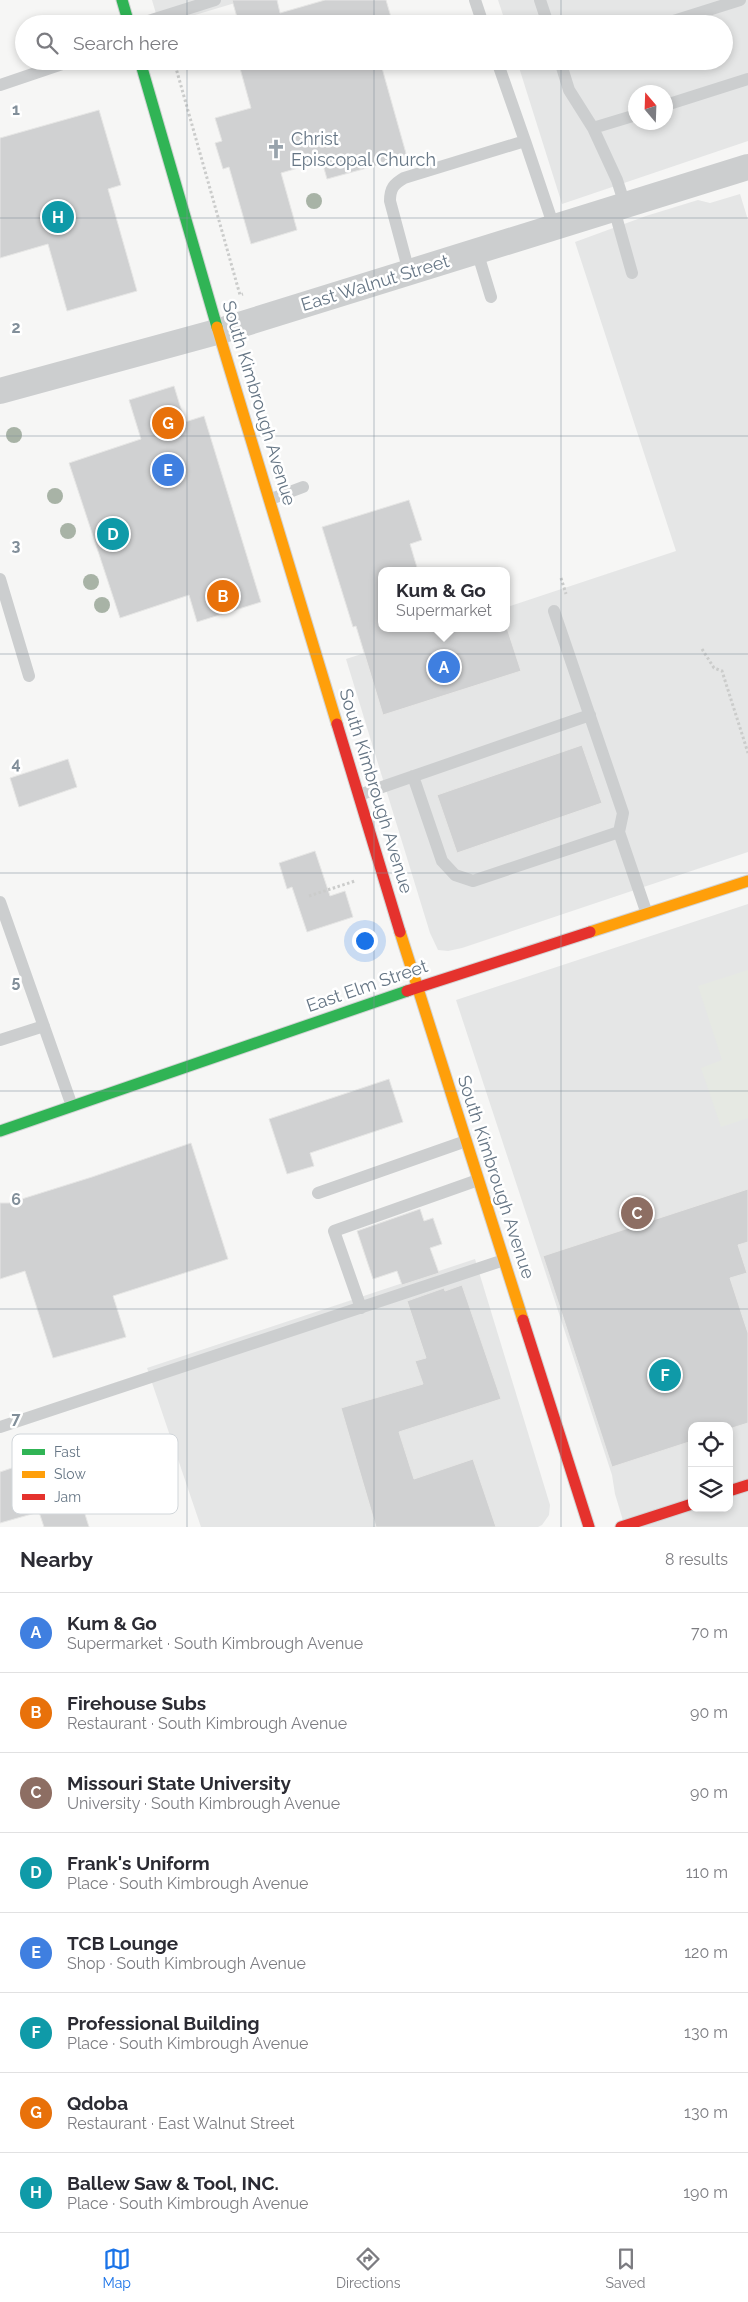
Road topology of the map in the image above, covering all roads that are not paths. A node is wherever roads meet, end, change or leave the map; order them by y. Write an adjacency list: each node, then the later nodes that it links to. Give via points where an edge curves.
1 (122, 0): 6 (main road)
2 (216, 0): 7 (lane)
3 (475, 0): 8 (lane)
4 (540, 0): 9 (lane)
5 (740, 0): 10 (lane)
6 (126, 15)
7 (168, 15)
8 (480, 15)
9 (545, 15)
10 (692, 15)
11 (44, 70): 16 (lane)
12 (143, 70): 28 (main road, South Kimbrough Avenue)
13 (500, 70): 20 (lane)
14 (563, 70): 19 (lane, via 574,100 582,107)
15 (748, 79): 17 (lane)
16 (0, 85)
17 (673, 103)
18 (628, 117): 19 (lane)
19 (593, 128): 22 (lane, via 617,180)
20 (525, 141): 23 (lane); 25 (lane, via 404,178 394,185 390,201)
21 (748, 167): 22 (street, East Walnut Street)
22 (620, 207): 23 (street, East Walnut Street); 26 (lane)
23 (554, 228): 24 (street, East Walnut Street)
24 (477, 251): 25 (street, East Walnut Street); 27 (lane)
25 (409, 272): 28 (street, East Walnut Street)
26 (632, 273)
27 (491, 297)
28 (220, 331): 29 (street, East Walnut Street); 31 (main road, South Kimbrough Avenue)
29 (0, 391)
30 (303, 487): 31 (lane)
31 (270, 499): 37 (main road, South Kimbrough Avenue)
32 (0, 579): 34 (lane)
33 (554, 611): 35 (lane)
34 (30, 676)
35 (590, 715): 36 (lane); 38 (lane, via 623,813)
36 (413, 776): 37 (lane); 38 (lane, via 442,861 455,875 474,881)
37 (359, 795): 42 (main road, South Kimbrough Avenue)
38 (619, 832): 41 (lane)
39 (748, 881): 41 (main road, East Elm Street)
40 (0, 902): 43 (lane)
41 (647, 914): 42 (main road, East Elm Street)
42 (417, 988): 45 (main road, East Elm Street); 47 (main road, South Kimbrough Avenue)
43 (44, 1026): 44 (lane); 45 (lane)
44 (0, 1040)
45 (72, 1106): 46 (main road, East Elm Street)
46 (0, 1131)
47 (466, 1141): 48 (main road, South Kimbrough Avenue); 49 (lane)
48 (478, 1180): 50 (main road, South Kimbrough Avenue); 51 (lane, via 334,1231)
49 (318, 1193)
50 (504, 1260): 51 (lane); 56 (main road, South Kimbrough Avenue)
51 (361, 1308): 52 (lane)
52 (0, 1427)
53 (748, 1485): 54 (main road)
54 (733, 1490)
55 (688, 1505): 57 (main road)
56 (589, 1527)
57 (621, 1527)

